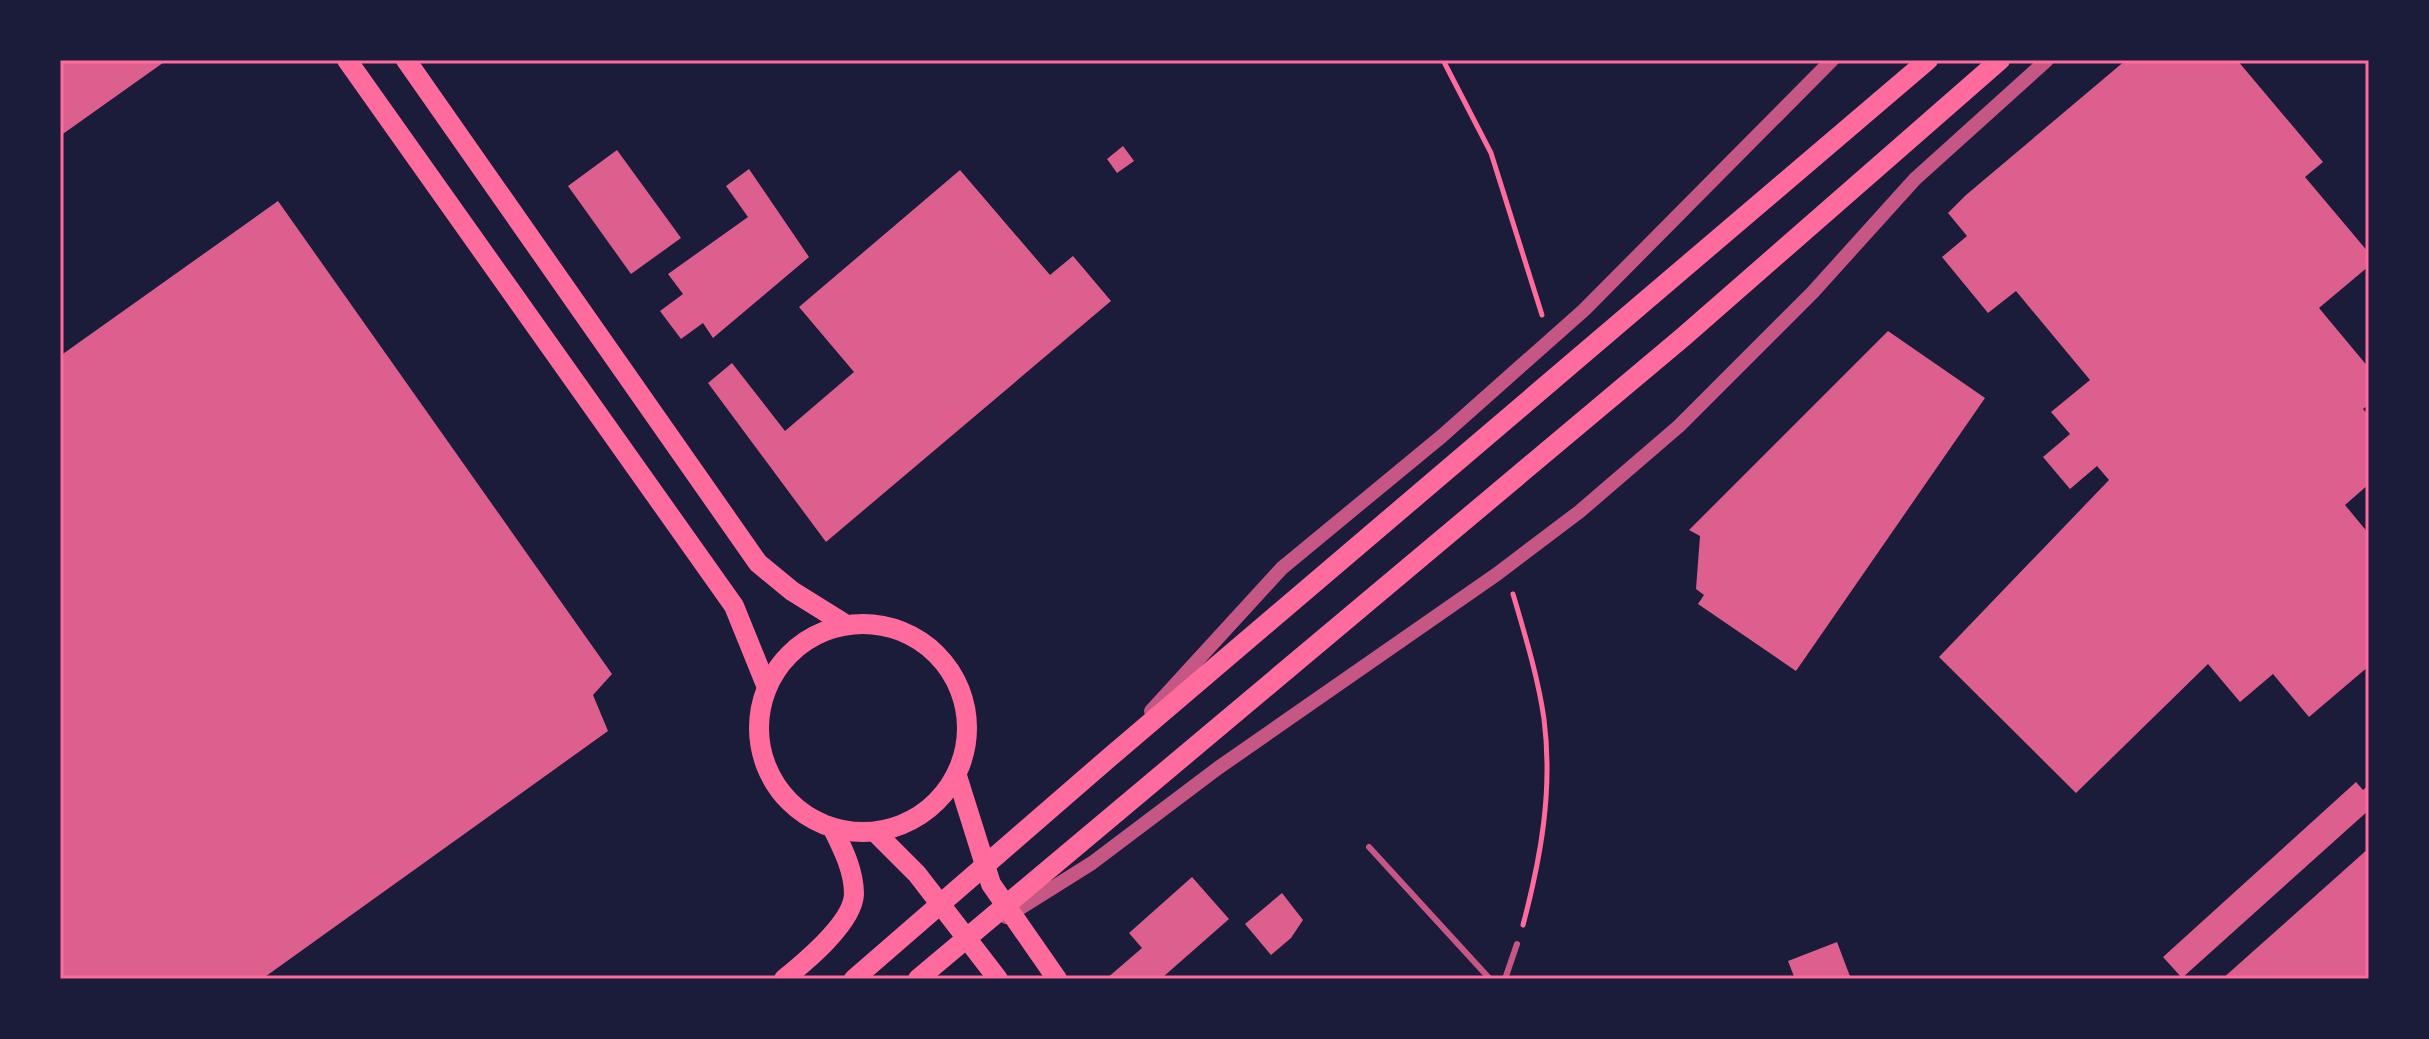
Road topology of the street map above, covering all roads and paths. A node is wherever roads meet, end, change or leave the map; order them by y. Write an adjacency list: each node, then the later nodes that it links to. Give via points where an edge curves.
1 (347, 60): 8 (main road, via 734,606)
2 (406, 60): 7 (main road, via 758,563)
3 (1832, 60): 9 (street, via 1584,310 1282,568)
4 (1928, 60): 9 (main road)
5 (2000, 60): 15 (main road, via 1682,338)
6 (2047, 60): 15 (street, via 1915,179 1813,292 1679,426 1579,512 1092,863)
7 (845, 624): 8 (main road, via 812,635 785,657); 10 (main road, via 884,624 920,639 948,665 965,700 968,739)
8 (766, 685): 11 (main road, via 759,745 772,781 796,810)
9 (1110, 757): 17 (main road)
10 (957, 776): 12 (main road, via 936,804 908,823); 20 (main road, via 991,884)
11 (833, 829): 12 (main road); 16 (main road, via 848,860 854,896 818,951)
12 (875, 832): 19 (main road, via 917,874)
13 (1369, 847): 21 (lane)
14 (1517, 944): 22 (lane)
15 (938, 960): 18 (main road)
16 (784, 979)
17 (854, 979)
18 (918, 979)
19 (998, 979)
20 (1057, 979)
21 (1490, 979)
22 (1505, 979)

